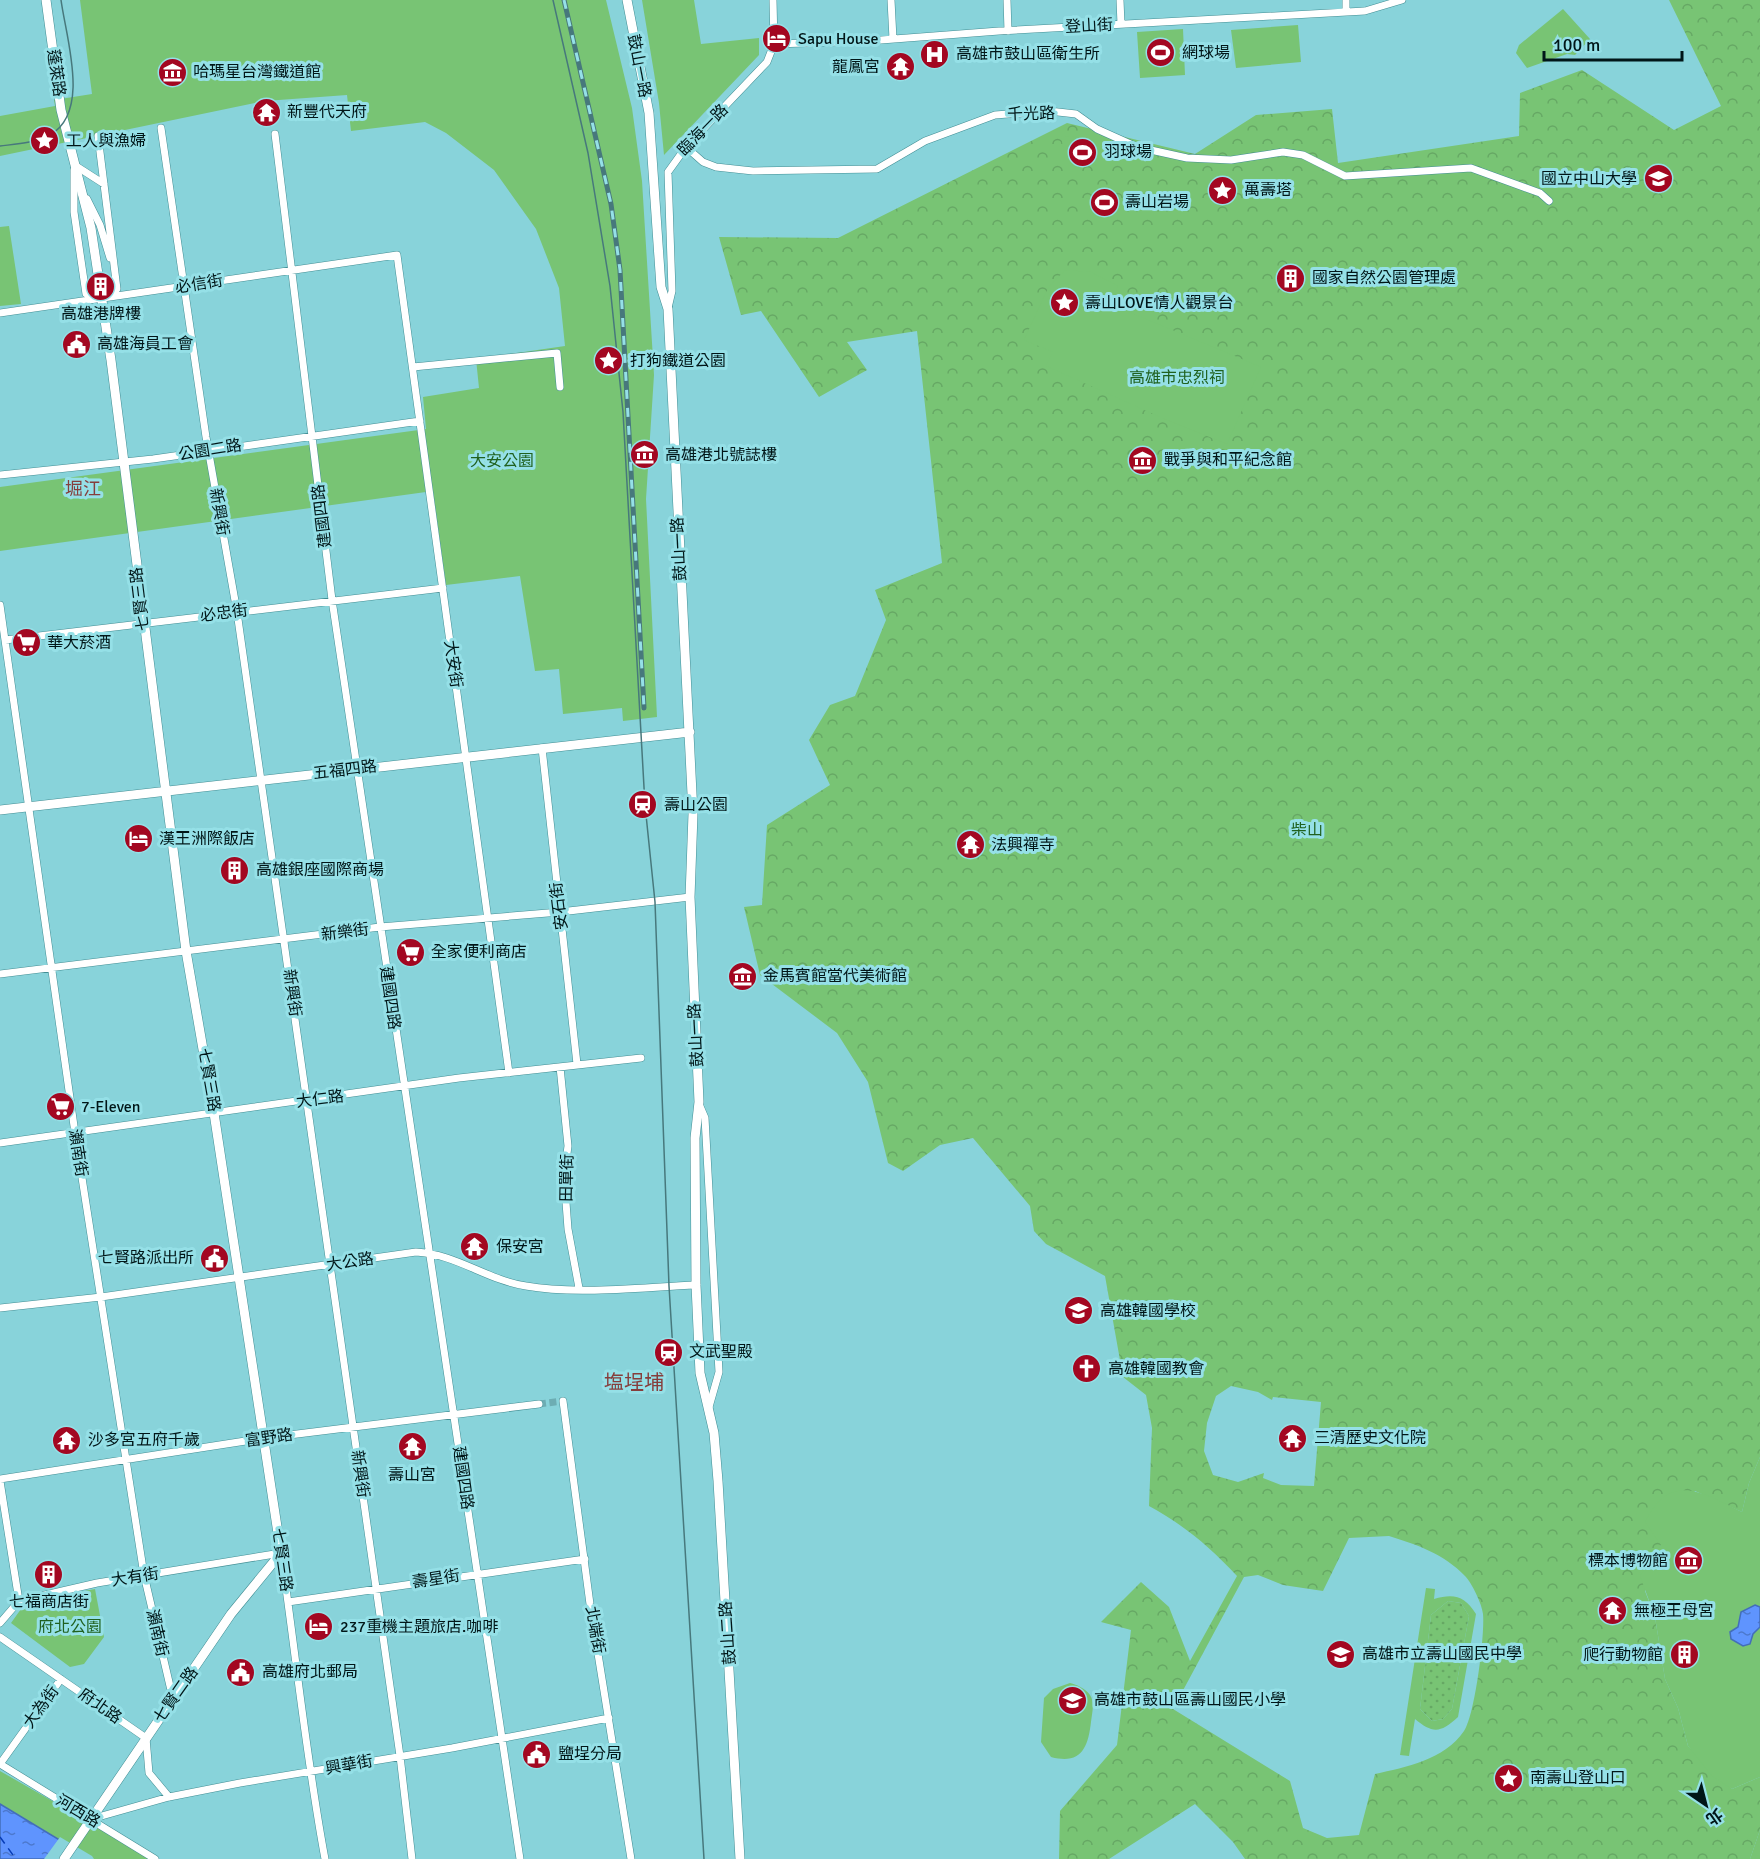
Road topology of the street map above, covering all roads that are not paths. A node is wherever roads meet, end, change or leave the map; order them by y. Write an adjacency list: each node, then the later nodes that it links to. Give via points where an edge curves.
1 (46, 0): 17 (street, 蓬萊路, via 61,110)
2 (627, 0): 28 (street, 鼓山一路, via 649,112 661,287)
3 (773, 0): 13 (street)
4 (891, 0): 12 (street)
5 (1007, 0): 11 (street)
6 (1120, 0): 10 (street)
7 (1346, 0): 9 (street)
8 (1402, 0): 9 (street, 登山街, via 1384,7)
9 (1346, 11): 10 (street, 登山街)
10 (1121, 24): 11 (street, 登山街)
11 (1008, 31): 12 (street, 登山街)
12 (893, 39): 13 (street, 登山街)
13 (774, 44): 18 (street, 臨海一路, via 767,62)
14 (161, 128): 26 (street, 新興街)
15 (275, 134): 24 (street, 建國四路)
16 (98, 136): 20 (street)
17 (70, 145): 19 (street, 七賢三路)
18 (686, 147): 22 (street, 千光路, via 703,162 716,167 753,171 877,169 925,141 995,115 1049,111 1076,114 1096,129 1137,147 1187,158 1231,160 1283,152 1303,155 1345,176 1472,168 1540,193); 28 (street, 臨海一路, via 668,172 672,291)
19 (75, 161): 20 (street); 21 (street, 七賢三路); 27 (street, 七賢三路, via 74,212 87,294)
20 (104, 184): 25 (street)
21 (83, 192): 25 (street, 七賢三路, via 100,225); 27 (street, 七賢三路)
22 (1549, 201)
23 (397, 255): 24 (street, 必信街); 30 (street, 大安街)
24 (293, 270): 26 (street, 必信街); 33 (street, 建國四路)
25 (116, 278): 27 (street, via 117,289)
26 (184, 286): 27 (street, 必信街); 34 (street, 新興街)
27 (102, 299): 29 (street, 必信街); 35 (street, 七賢三路)
28 (668, 309): 43 (street, 鼓山一路)
29 (0, 313)
30 (414, 367): 31 (street, via 557,353); 32 (street, 大安街)
31 (560, 387)
32 (420, 421): 33 (street, 公園二路); 37 (street, 大安街)
33 (314, 434): 34 (street, 公園二路); 38 (street, 建國四路)
34 (208, 451): 35 (street, 公園二路); 40 (street, 新興街)
35 (125, 462): 36 (street, 公園二路); 41 (street, 七賢三路)
36 (0, 475)
37 (442, 588): 38 (street, 必忠街); 45 (street, 大安街)
38 (332, 600): 40 (street, 必忠街); 46 (street, 建國四路)
39 (0, 605): 42 (street, 瀨南街)
40 (237, 612): 41 (street, 必忠街); 47 (street, 新興街)
41 (143, 622): 42 (street, 必忠街); 48 (street, 七賢三路)
42 (5, 640): 49 (street, 瀨南街)
43 (690, 732): 44 (street, 五福四路); 51 (street, 鼓山一路)
44 (542, 748): 45 (street, 五福四路); 52 (street, 安石街)
45 (465, 756): 46 (street, 五福四路); 53 (street, 大安街)
46 (358, 770): 47 (street, 五福四路); 54 (street, 建國四路)
47 (261, 780): 48 (street, 五福四路); 55 (street, 新興街)
48 (166, 790): 49 (street, 五福四路); 56 (street, 七賢三路)
49 (28, 807): 50 (street, 五福四路); 57 (street, 瀨南街)
50 (0, 810)
51 (690, 897): 52 (street, 新樂街); 65 (street, 鼓山一路)
52 (560, 912): 53 (street, 新樂街); 60 (street, 安石街)
53 (488, 919): 54 (street, 新樂街); 62 (street, 大安街)
54 (380, 927): 55 (street, 新樂街); 63 (street, 建國四路)
55 (284, 939): 56 (street, 新樂街); 64 (street, 新興街)
56 (186, 951): 57 (street, 新樂街); 66 (street, 七賢三路)
57 (51, 967): 58 (street, 新樂街); 67 (street, 瀨南街)
58 (0, 974)
59 (641, 1058): 60 (street, 大仁路)
60 (577, 1065): 61 (street, 大仁路)
61 (561, 1067): 62 (street, 大仁路); 73 (street, 田單街, via 568,1146 564,1176 568,1230)
62 (509, 1073): 63 (street, 大仁路)
63 (403, 1088): 64 (street, 大仁路); 69 (street, 建國四路)
64 (307, 1100): 66 (street, 大仁路); 70 (street, 新興街)
65 (699, 1102): 72 (street, 鼓山一路, via 694,1138); 78 (street, 鼓山一路, via 705,1118 719,1372)
66 (214, 1113): 67 (street, 大仁路); 71 (street, 七賢三路)
67 (75, 1133): 68 (street, 大仁路); 74 (street, 瀨南街)
68 (0, 1143)
69 (428, 1253): 70 (street, 大公路); 73 (street, 大公路, via 512,1284); 79 (street, 建國四路)
70 (330, 1265): 71 (street, 大公路); 80 (street, 新興街)
71 (240, 1277): 74 (street, 大公路); 81 (street, 七賢三路)
72 (696, 1285): 73 (street, 大公路); 78 (street, 鼓山一路, via 700,1373)
73 (579, 1288)
74 (101, 1297): 75 (street, 大公路); 82 (street, 瀨南街)
75 (0, 1308)
76 (563, 1401): 85 (street, 北端街)
77 (539, 1404): 79 (street, 富野路)
78 (709, 1407): 109 (street, 鼓山二路, via 725,1586)
79 (454, 1414): 80 (street, 富野路); 86 (street, 建國四路)
80 (354, 1428): 81 (street, 富野路); 88 (street, 新興街)
81 (265, 1438): 82 (street, 富野路); 84 (street, 七賢三路)
82 (126, 1461): 83 (street, 富野路); 87 (street, 瀨南街)
83 (0, 1480): 89 (street)
84 (281, 1553): 87 (street, 大有街); 90 (street, 七賢三路); 94 (street, 七賢二路, via 231,1614)
85 (585, 1559): 86 (street, 壽星街); 95 (street, 北端街)
86 (477, 1573): 88 (street, 壽星街); 97 (street, 建國四路)
87 (144, 1575): 89 (street, 大有街); 94 (street, 瀨南街)
88 (376, 1589): 90 (street, 壽星街); 98 (street, 新興街)
89 (19, 1601): 91 (street)
90 (288, 1602): 100 (street, 七賢三路)
91 (0, 1623)
92 (0, 1637): 93 (street, 府北路)
93 (61, 1679): 96 (street, 府北路); 99 (street, 大為街)
94 (173, 1699): 96 (street, 七賢二路)
95 (609, 1718): 97 (street, 興華街); 108 (street, 北端街)
96 (146, 1738): 101 (street, via 149,1773); 102 (street, 七賢二路)
97 (501, 1738): 98 (street, 興華街); 107 (street, 建國四路)
98 (400, 1756): 100 (street, 興華街); 106 (street, 新興街)
99 (0, 1764): 102 (street, 河西路)
100 (309, 1771): 101 (street, 興華街); 105 (street, 七賢三路)
101 (169, 1797): 102 (street, 興華街)
102 (91, 1819): 103 (street, 七賢二路); 104 (street, 河西路)
103 (64, 1859)
104 (155, 1859)
105 (325, 1859)
106 (412, 1859)
107 (520, 1859)
108 (631, 1859)
109 (740, 1859)

